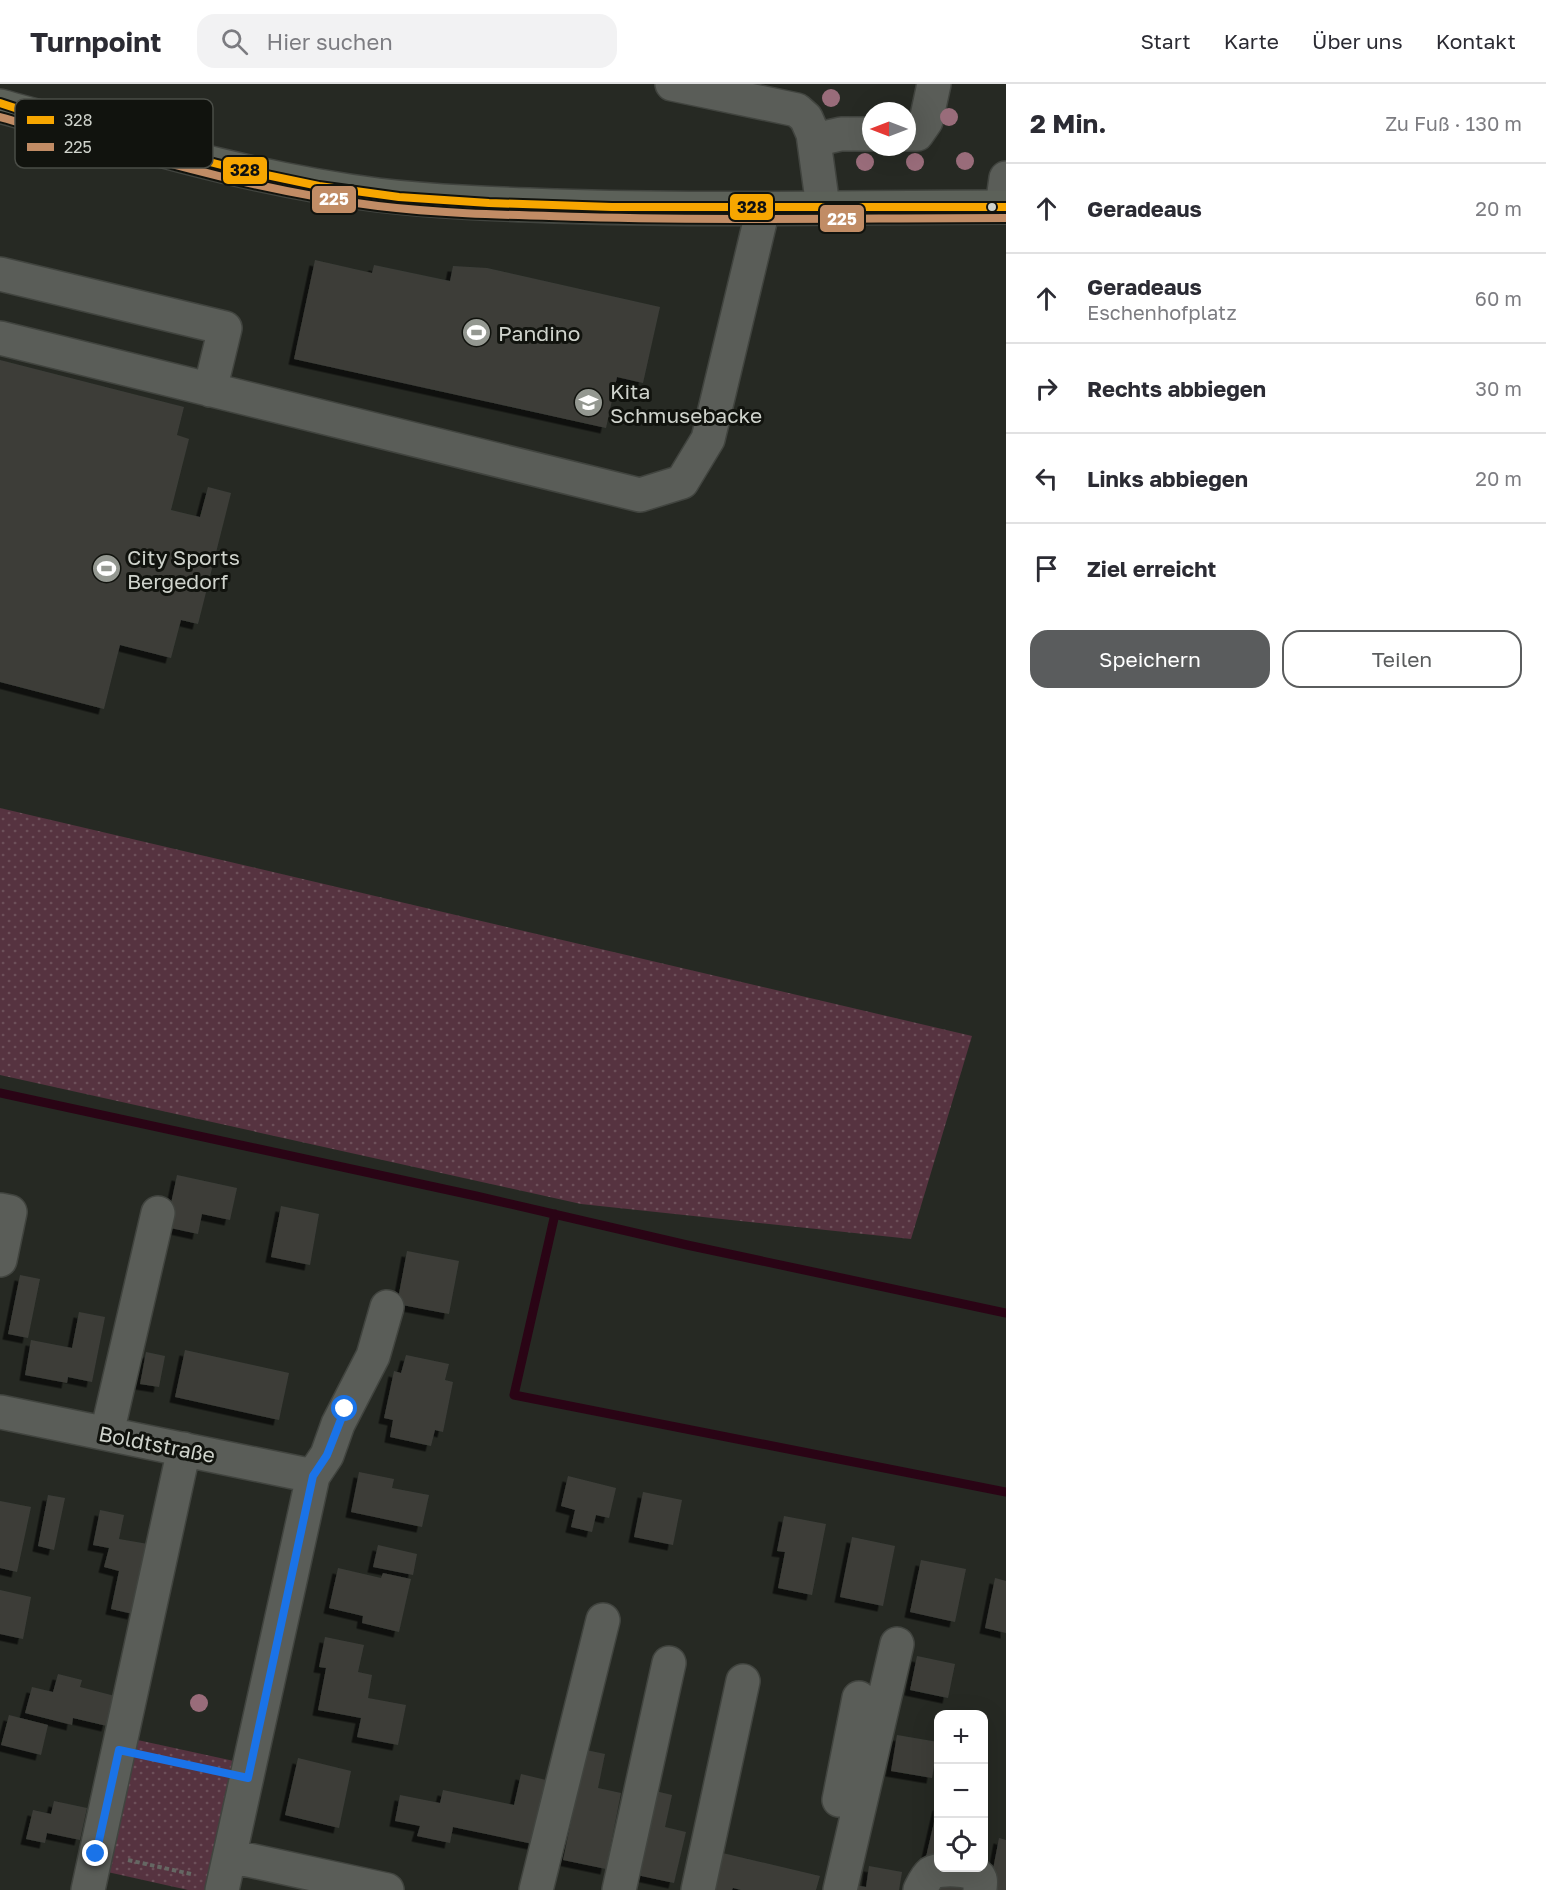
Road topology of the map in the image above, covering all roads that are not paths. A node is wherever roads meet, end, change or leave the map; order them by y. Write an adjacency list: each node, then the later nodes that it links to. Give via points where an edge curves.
1 (672, 84): 5 (street, via 796,110 806,118)
2 (927, 89): 4 (street, via 926,121)
3 (862, 134): 5 (street)
4 (916, 134)
5 (814, 140): 8 (street)
6 (213, 164): 9 (main road, via 379,195 498,204)
7 (1005, 198): 8 (main road)
8 (823, 207): 9 (main road)
9 (763, 209): 12 (street, via 708,439 682,482 640,495)
10 (0, 274): 12 (street, via 225,328)
11 (0, 338): 12 (street)
12 (210, 390)
13 (0, 1210): 15 (street, via 10,1212)
14 (158, 1213): 18 (street)
15 (0, 1260)
16 (387, 1307): 20 (street, via 374,1356)
17 (0, 1412): 18 (street, Boldtstraße)
18 (107, 1433): 19 (street, Boldtstraße)
19 (184, 1449): 20 (street, Boldtstraße); 27 (street)
20 (313, 1476): 26 (street)
21 (603, 1620): 29 (street)
22 (897, 1644): 33 (street)
23 (669, 1662): 30 (street)
24 (743, 1681): 31 (street)
25 (859, 1698): 32 (street)
26 (226, 1876): 28 (street)
27 (88, 1890)
28 (387, 1890)
29 (536, 1890)
30 (619, 1890)
31 (698, 1890)
32 (821, 1890)
33 (840, 1890)
34 (920, 1890): 35 (street, via 931,1873 953,1870 978,1875)
35 (980, 1890)

